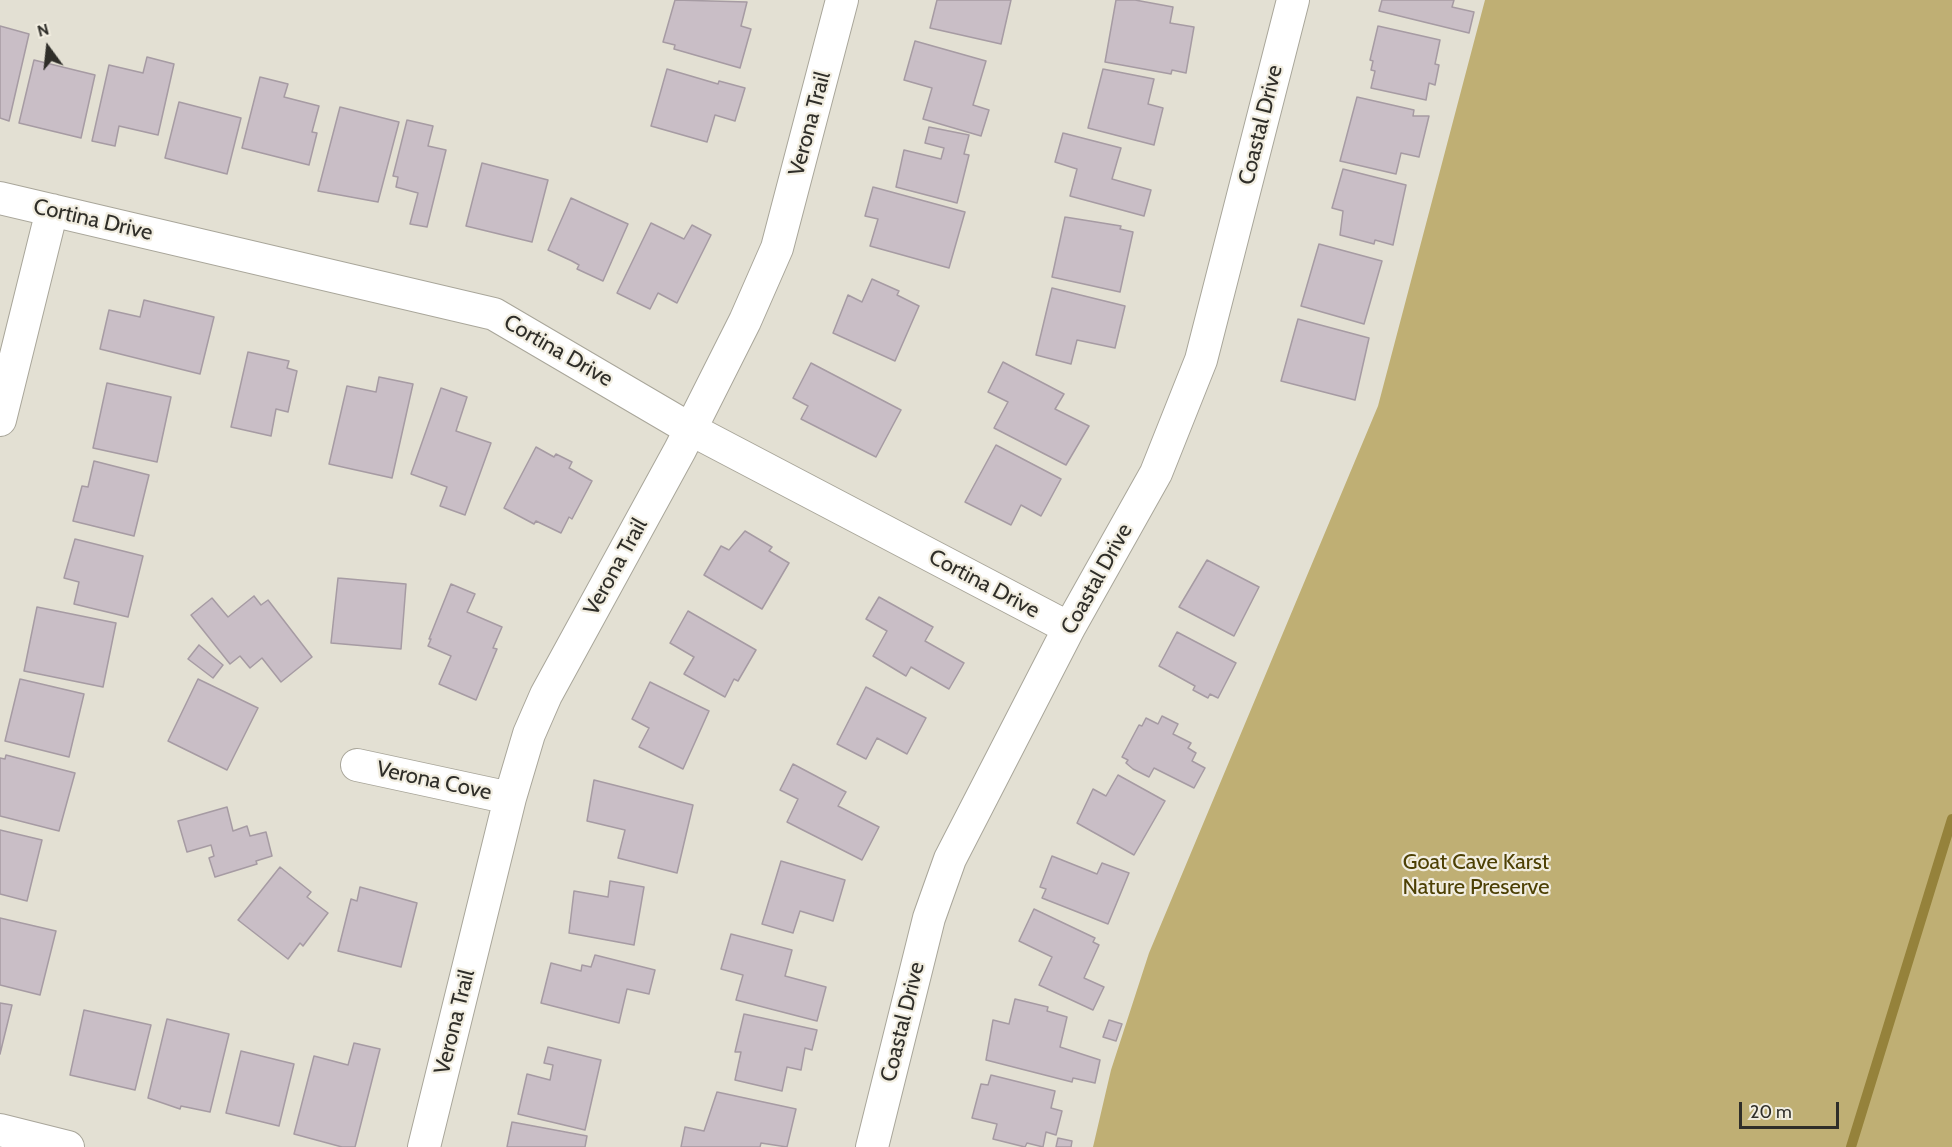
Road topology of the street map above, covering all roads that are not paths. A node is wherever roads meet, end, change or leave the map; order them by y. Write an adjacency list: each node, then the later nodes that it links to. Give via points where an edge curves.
1 (842, 0): 6 (street, Verona Trail, via 777,248)
2 (1293, 0): 7 (street, Coastal Drive, via 1201,360 1156,473)
3 (0, 198): 4 (street, Cortina Drive)
4 (52, 210): 5 (street); 6 (street, Cortina Drive, via 494,314)
5 (0, 420)
6 (690, 429): 7 (street, Cortina Drive); 9 (street, Verona Trail, via 546,695 529,734)
7 (1069, 628): 13 (street, Coastal Drive, via 950,859 929,918)
8 (357, 765): 9 (street, Verona Cove)
9 (510, 798): 12 (street, Verona Trail)
10 (0, 1130): 11 (street)
11 (68, 1147)
12 (424, 1147)
13 (872, 1147)

